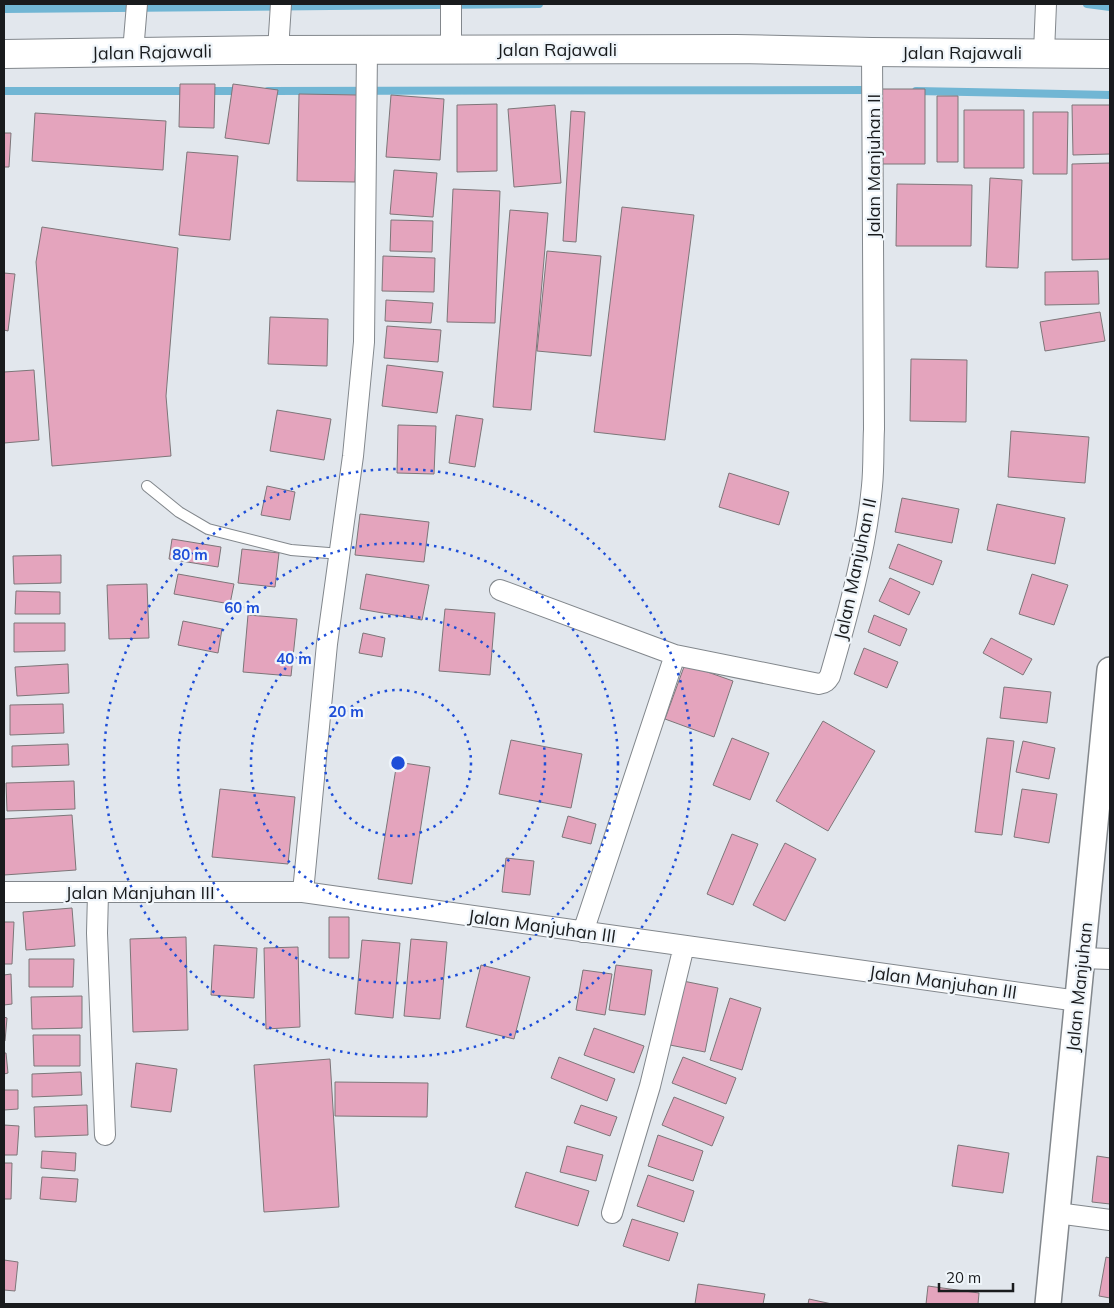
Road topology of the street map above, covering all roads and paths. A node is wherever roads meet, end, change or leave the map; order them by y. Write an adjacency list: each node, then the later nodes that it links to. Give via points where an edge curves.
1 (137, 4): 8 (street)
2 (281, 4): 5 (street)
3 (451, 4): 7 (street)
4 (1046, 4): 10 (street)
5 (278, 50): 6 (main road, Jalan Rajawali); 8 (main road, Jalan Rajawali)
6 (367, 50): 7 (main road, Jalan Rajawali); 14 (street, via 364,342)
7 (451, 50): 9 (main road, Jalan Rajawali, via 736,48)
8 (133, 52): 11 (main road, Jalan Rajawali)
9 (872, 52): 10 (main road, Jalan Rajawali); 16 (street, Jalan Manjuhan II, via 872,486 849,608 830,676 819,684)
10 (1044, 52): 12 (main road, Jalan Rajawali)
11 (4, 54)
12 (1110, 54)
13 (147, 486): 14 (lane, via 208,529 291,550)
14 (341, 554): 20 (street, via 327,644)
15 (500, 590): 16 (street, Jalan Manjuhan II)
16 (675, 655): 22 (street)
17 (1110, 670): 18 (street, Jalan Manjuhan)
18 (1110, 677): 24 (street, Jalan Manjuhan)
19 (4, 892): 21 (street, Jalan Manjuhan III)
20 (303, 892): 21 (street, Jalan Manjuhan III); 22 (street, Jalan Manjuhan III)
21 (98, 893): 27 (street)
22 (583, 932): 23 (street, Jalan Manjuhan III)
23 (684, 946): 26 (street, Jalan Manjuhan III); 28 (street, via 650,1086)
24 (1082, 958): 25 (street); 26 (street, Jalan Manjuhan)
25 (1110, 959)
26 (1078, 1001): 29 (street, Jalan Manjuhan)
27 (105, 1135)
28 (612, 1213)
29 (1057, 1213): 30 (street); 31 (street, Jalan Manjuhan)
30 (1110, 1220)
31 (1048, 1304)

